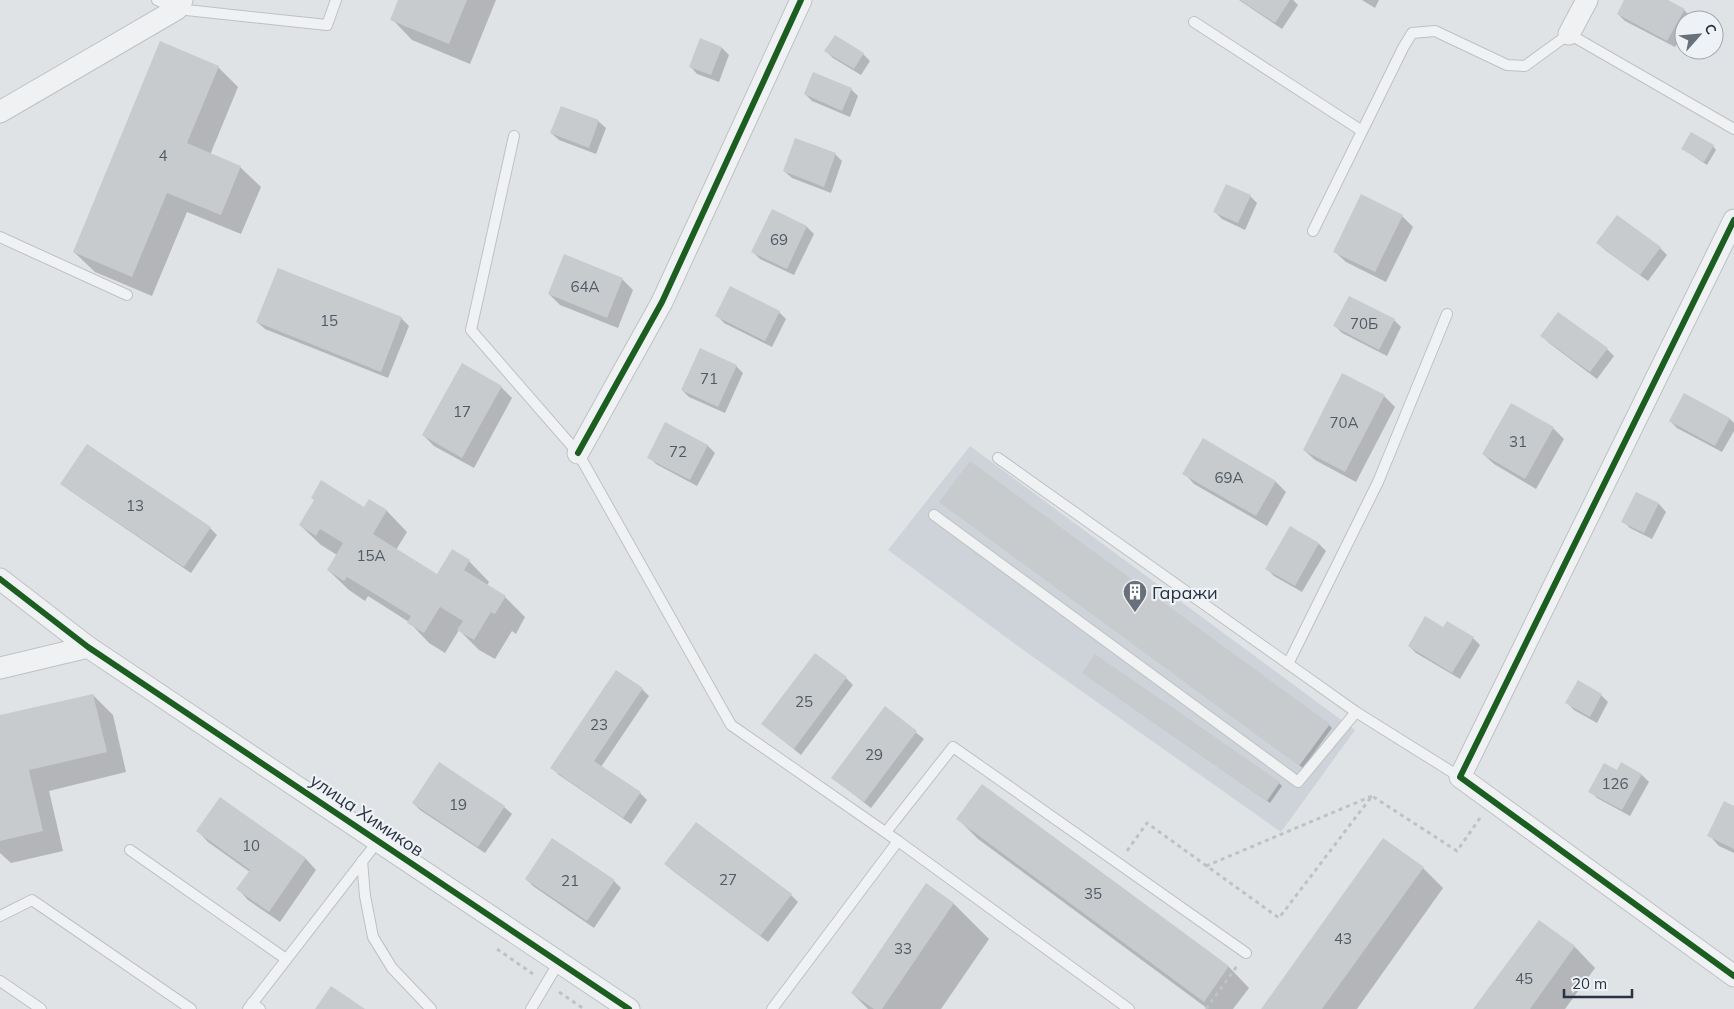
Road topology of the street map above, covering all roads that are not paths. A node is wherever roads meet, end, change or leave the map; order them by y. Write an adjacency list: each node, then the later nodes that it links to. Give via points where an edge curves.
1 (157, 0): 5 (lane)
2 (336, 0): 5 (lane, via 327,25)
3 (801, 0): 17 (street, via 662,302)
4 (1587, 0): 7 (street)
5 (179, 4): 8 (street)
6 (1194, 22): 10 (lane)
7 (1569, 34): 9 (lane); 10 (lane, via 1524,66 1507,65 1435,31 1412,33)
8 (0, 112)
9 (1734, 129)
10 (1362, 131): 13 (lane)
11 (514, 136): 17 (lane, via 471,330)
12 (1734, 220): 25 (street)
13 (1313, 231)
14 (0, 237): 15 (lane)
15 (127, 295)
16 (1447, 314): 22 (lane, via 1378,482)
17 (578, 453): 26 (lane, via 730,724)
18 (998, 458): 22 (lane)
19 (934, 515): 24 (lane, via 1298,782)
20 (0, 579): 21 (street, улица Химиков)
21 (88, 647): 23 (street); 27 (street, улица Химиков)
22 (1288, 664): 24 (lane)
23 (0, 668)
24 (1356, 712): 25 (lane)
25 (1460, 777): 35 (street)
26 (886, 832): 28 (lane); 32 (lane, via 954,747)
27 (378, 841): 30 (lane); 34 (street, улица Химиков)
28 (898, 841): 43 (lane); 44 (lane)
29 (130, 850): 33 (lane)
30 (362, 861): 33 (lane); 40 (lane, via 373,937 392,968)
31 (0, 916): 39 (lane, via 32,900)
32 (1246, 953)
33 (286, 959): 37 (lane)
34 (559, 962): 41 (lane); 42 (street, улица Химиков)
35 (1734, 976)
36 (0, 981): 38 (lane)
37 (253, 1007)
38 (41, 1009)
39 (191, 1009)
40 (431, 1009)
41 (531, 1009)
42 (629, 1009)
43 (772, 1009)
44 (1129, 1009)

